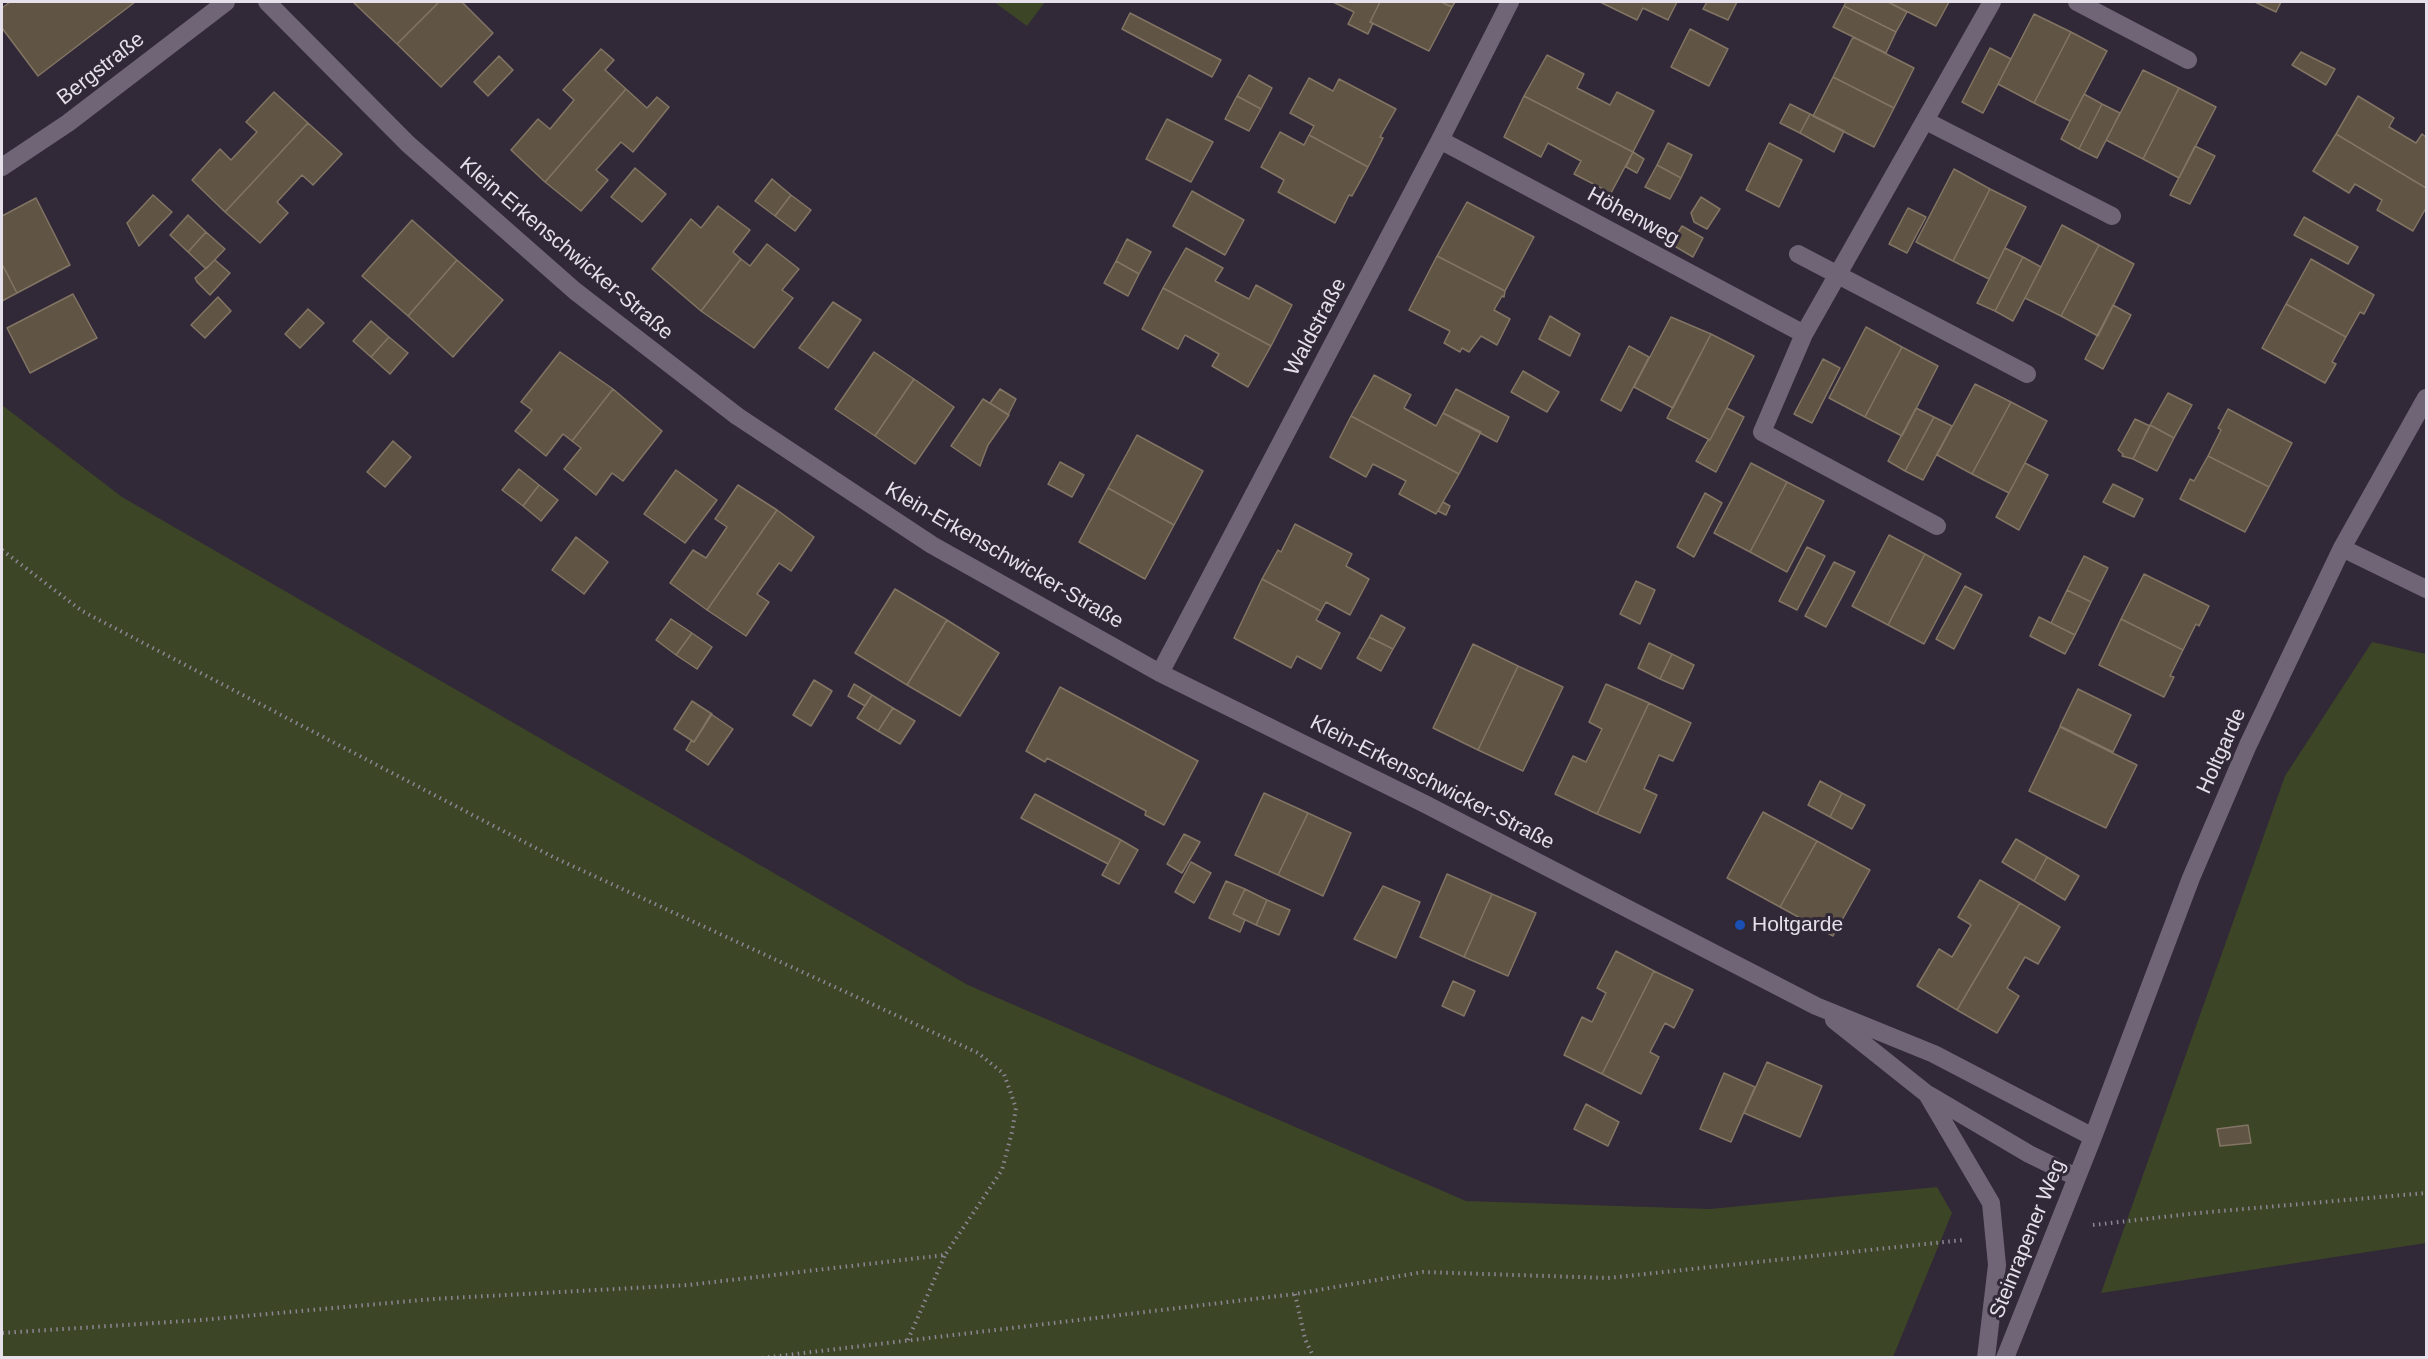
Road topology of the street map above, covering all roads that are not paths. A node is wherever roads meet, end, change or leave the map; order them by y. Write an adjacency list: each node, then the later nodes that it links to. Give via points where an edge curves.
1 (225, 2): 9 (street, Bergstraße, via 68,123)
2 (267, 2): 19 (street, Klein-Erkenschwicker-Straße, via 416,152 575,291 737,416 932,544)
3 (1510, 2): 8 (street, Waldstraße)
4 (1992, 2): 7 (street)
5 (2077, 2): 6 (street)
6 (2188, 60)
7 (1926, 121): 10 (street); 12 (street)
8 (1440, 140): 13 (street, Höhenweg); 19 (street, Waldstraße)
9 (2, 167)
10 (2112, 216)
11 (1798, 254): 12 (street)
12 (1837, 275): 13 (street); 14 (street)
13 (1804, 334): 16 (street, via 1762,432)
14 (2027, 374)
15 (2427, 398): 17 (street, Holtgarde)
16 (1937, 526)
17 (2342, 548): 18 (street); 22 (street, Holtgarde, via 2248,745 2191,878)
18 (2427, 589)
19 (1160, 673): 20 (street, Klein-Erkenschwicker-Straße, via 1425,804)
20 (1816, 1006): 21 (street, Klein-Erkenschwicker-Straße); 22 (street, Klein-Erkenschwicker-Straße, via 1934,1054)
21 (1927, 1094): 23 (street, Klein-Erkenschwicker-Straße); 24 (street, Klein-Erkenschwicker-Straße, via 1991,1203 1997,1265)
22 (2093, 1137): 23 (street, Steinrapener Weg)
23 (2076, 1177): 25 (street, Steinrapener Weg)
24 (1986, 1358)
25 (2006, 1358)

